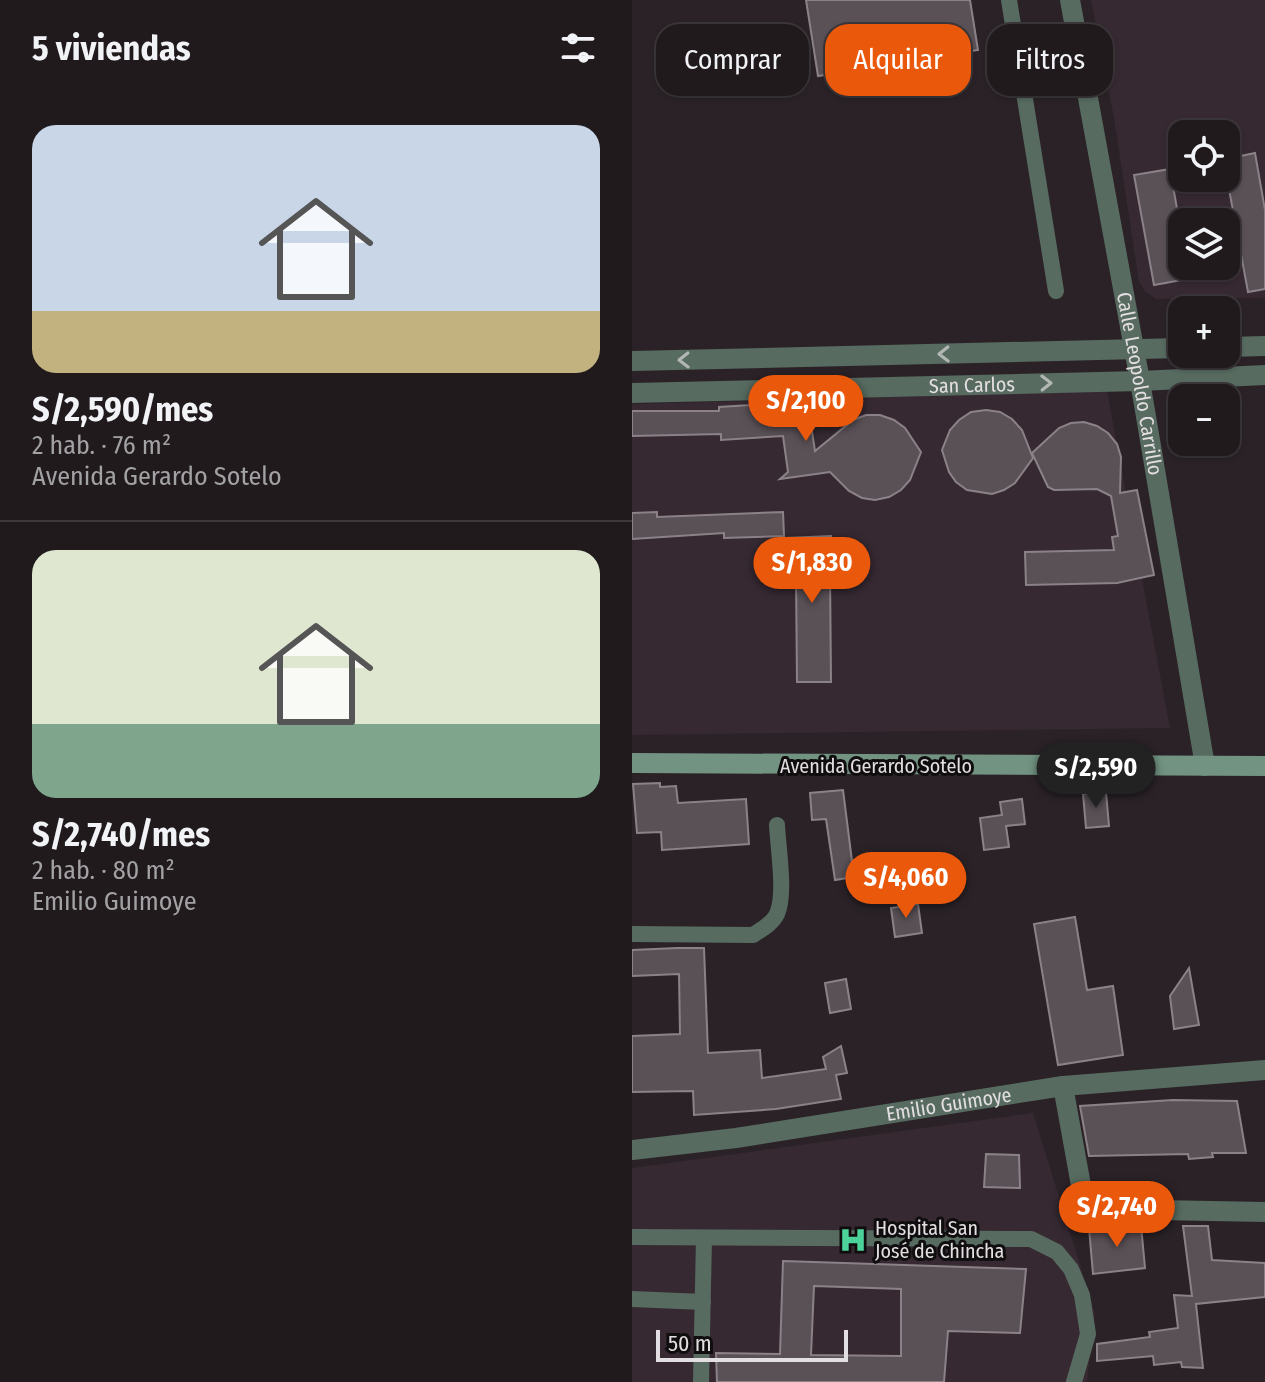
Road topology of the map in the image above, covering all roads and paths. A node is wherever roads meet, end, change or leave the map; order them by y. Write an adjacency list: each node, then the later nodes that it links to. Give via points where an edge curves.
1 (1009, 0): 3 (lane)
2 (1070, 0): 4 (street, Calle Leopoldo Carrillo)
3 (1013, 24)
4 (1075, 24)
5 (1025, 96): 7 (lane)
6 (1088, 96): 11 (street, Calle Leopoldo Carrillo)
7 (1056, 291)
8 (1265, 346): 9 (street)
9 (1240, 347)
10 (1168, 348): 11 (street, San Carlos)
11 (1134, 349): 12 (street, San Carlos, one-way to 12); 14 (street, Calle Leopoldo Carrillo)
12 (632, 361)
13 (1265, 375): 14 (street, San Carlos)
14 (1140, 381): 15 (street, San Carlos, one-way to 14); 17 (street, Calle Leopoldo Carrillo)
15 (632, 393)
16 (632, 763): 17 (street, Avenida Gerardo Sotelo)
17 (1205, 766): 18 (street, Avenida Gerardo Sotelo)
18 (1265, 766)
19 (777, 825): 20 (lane, via 780,902 765,927 753,935)
20 (632, 934)
21 (1264, 1076): 22 (street, Emilio Guimoye)
22 (1063, 1086): 23 (street, Emilio Guimoye); 24 (street, via 1082,1191 1090,1202 1104,1209)
23 (632, 1150)
24 (1265, 1212)
25 (632, 1237): 26 (lane)
26 (704, 1238): 28 (lane); 30 (lane, via 1031,1239 1057,1252 1082,1295 1088,1334)
27 (632, 1299): 28 (lane)
28 (703, 1302): 29 (lane)
29 (701, 1382)
30 (1074, 1382)

